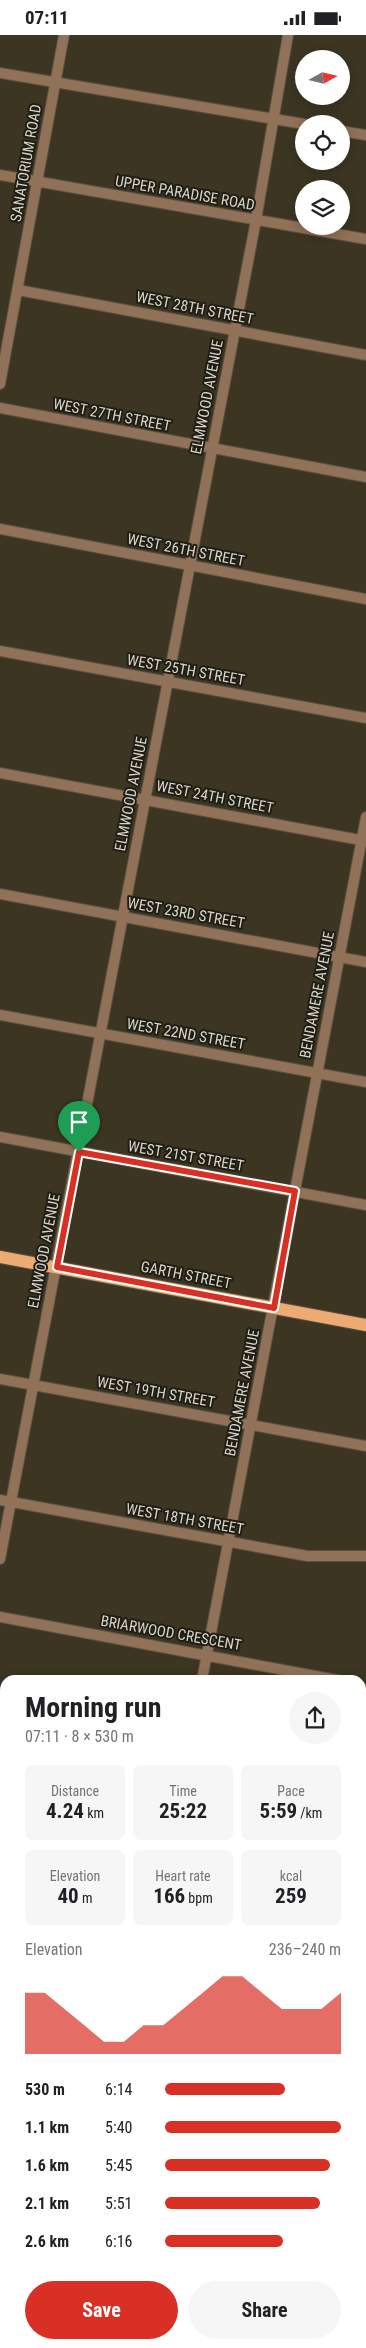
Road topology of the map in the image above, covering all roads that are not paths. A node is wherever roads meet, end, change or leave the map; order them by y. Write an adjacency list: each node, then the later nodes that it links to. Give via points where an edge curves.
1 (64, 35): 4 (street, SANATORIUM ROAD)
2 (288, 35): 5 (street, ELMWOOD AVENUE)
3 (0, 73): 4 (street)
4 (56, 81): 5 (street); 10 (street, SANATORIUM ROAD)
5 (273, 118): 6 (street); 11 (street, ELMWOOD AVENUE)
6 (295, 122)
7 (350, 132): 8 (street)
8 (366, 135)
9 (0, 175): 10 (street, UPPER PARADISE ROAD)
10 (38, 182): 11 (street, UPPER PARADISE ROAD); 13 (street, SANATORIUM ROAD)
11 (256, 220): 12 (street, UPPER PARADISE ROAD); 14 (street, ELMWOOD AVENUE)
12 (366, 239)
13 (18, 291): 14 (street, WEST 28TH STREET); 16 (street, SANATORIUM ROAD)
14 (235, 331): 15 (street, WEST 28TH STREET); 18 (street, ELMWOOD AVENUE)
15 (366, 355)
16 (0, 384)
17 (0, 408): 18 (street, WEST 27TH STREET)
18 (212, 449): 19 (street, WEST 27TH STREET); 21 (street, ELMWOOD AVENUE)
19 (366, 477)
20 (0, 529): 21 (street, WEST 26TH STREET)
21 (190, 566): 22 (street, WEST 26TH STREET); 24 (street, ELMWOOD AVENUE)
22 (366, 599)
23 (0, 651): 24 (street, WEST 25TH STREET)
24 (169, 683): 25 (street, WEST 25TH STREET); 27 (street, ELMWOOD AVENUE)
25 (366, 718)
26 (0, 773): 27 (street, WEST 24TH STREET)
27 (144, 799): 29 (street, WEST 24TH STREET); 31 (street, ELMWOOD AVENUE)
28 (366, 817): 29 (street, BENDAMERE AVENUE)
29 (364, 840): 32 (street, BENDAMERE AVENUE)
30 (0, 894): 31 (street, WEST 23RD STREET)
31 (122, 917): 32 (street, WEST 23RD STREET); 35 (street, ELMWOOD AVENUE)
32 (340, 957): 33 (street, WEST 23RD STREET); 36 (street, BENDAMERE AVENUE)
33 (366, 962)
34 (0, 1015): 35 (street, WEST 22ND STREET)
35 (101, 1033): 36 (street, WEST 22ND STREET); 39 (street, ELMWOOD AVENUE)
36 (317, 1073): 37 (street, WEST 22ND STREET); 40 (street, BENDAMERE AVENUE)
37 (366, 1082)
38 (0, 1137): 39 (street, WEST 21ST STREET)
39 (79, 1152): 40 (street, WEST 21ST STREET); 43 (street, ELMWOOD AVENUE)
40 (295, 1191): 41 (street, WEST 21ST STREET); 44 (street, BENDAMERE AVENUE)
41 (366, 1205)
42 (0, 1257): 43 (main road, GARTH STREET)
43 (57, 1267): 44 (main road, GARTH STREET); 47 (street, ELMWOOD AVENUE)
44 (274, 1308): 45 (main road, GARTH STREET); 48 (street, BENDAMERE AVENUE)
45 (366, 1325)
46 (0, 1379): 47 (street, WEST 19TH STREET)
47 (33, 1385): 48 (street, WEST 19TH STREET); 51 (street, ELMWOOD AVENUE)
48 (251, 1425): 49 (street, WEST 19TH STREET); 52 (street, BENDAMERE AVENUE)
49 (366, 1447)
50 (0, 1500): 51 (street, WEST 18TH STREET)
51 (11, 1502): 52 (street, WEST 18TH STREET); 54 (street, ELMWOOD AVENUE)
52 (228, 1542): 53 (street, WEST 18TH STREET, via 307,1556); 56 (street, BENDAMERE AVENUE)
53 (366, 1556)
54 (0, 1559)
55 (0, 1617): 56 (street, BRIARWOOD CRESCENT)
56 (207, 1654): 57 (street, BENDAMERE AVENUE); 58 (street, BRIARWOOD CRESCENT)
57 (203, 1675)
58 (312, 1675)

